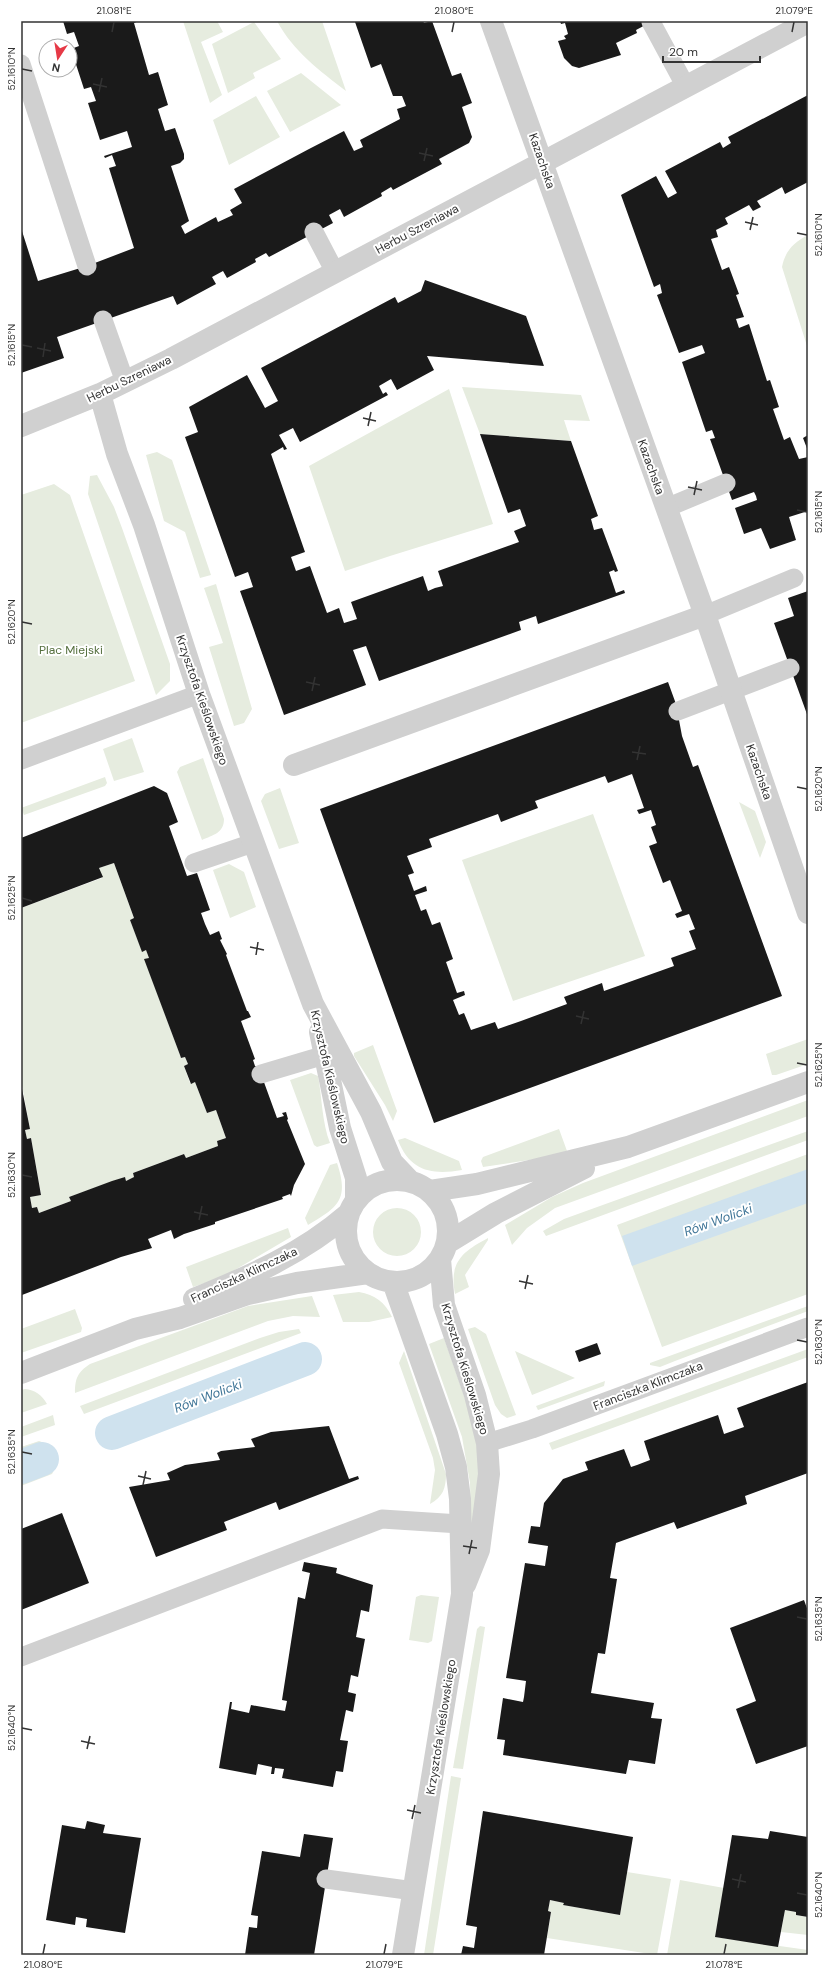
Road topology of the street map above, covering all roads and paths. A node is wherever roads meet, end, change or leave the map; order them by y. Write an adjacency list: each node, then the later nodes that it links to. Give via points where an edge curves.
1 (491, 21): 6 (street, Kazachska)
2 (651, 22): 5 (lane)
3 (808, 22): 5 (street, Herbu Szreniawa)
4 (21, 64): 8 (lane)
5 (686, 87): 6 (street, Herbu Szreniawa)
6 (542, 163): 9 (street, Herbu Szreniawa); 15 (street, Kazachska)
7 (314, 232): 9 (lane)
8 (87, 266)
9 (335, 272): 11 (street, Herbu Szreniawa)
10 (103, 320): 11 (lane)
11 (125, 382): 12 (street, Herbu Szreniawa)
12 (100, 394): 13 (street, Herbu Szreniawa); 20 (street, Krzysztofa Kieślowskiego, via 117,454 144,525)
13 (21, 426)
14 (726, 483): 15 (lane)
15 (666, 508): 17 (street, Kazachska)
16 (794, 578): 17 (lane)
17 (705, 615): 19 (street, Kazachska); 23 (street)
18 (790, 668): 19 (lane)
19 (731, 691): 21 (lane); 26 (street, Kazachska)
20 (199, 694): 22 (lane); 24 (street, Krzysztofa Kieślowskiego)
21 (678, 711)
22 (21, 760)
23 (294, 765)
24 (253, 842): 25 (lane); 27 (street, Krzysztofa Kieślowskiego)
25 (194, 863)
26 (808, 913)
27 (313, 1004): 28 (street, Krzysztofa Kieślowskiego); 32 (street, Krzysztofa Kieślowskiego, via 371,1112 392,1162)
28 (325, 1055): 29 (lane); 34 (street, Krzysztofa Kieślowskiego, via 340,1128 356,1178)
29 (261, 1074)
30 (808, 1082): 31 (street)
31 (628, 1147): 33 (street, via 477,1184); 35 (street, via 548,1185)
32 (410, 1181): 33 (street); 34 (street, via 395,1179 367,1188)
33 (430, 1191): 35 (street, via 442,1206 448,1224)
34 (352, 1206): 36 (street, via 345,1236 352,1257); 39 (street, Franciszka Klimczaka, via 329,1230 290,1255 176,1306)
35 (443, 1251): 37 (street, via 427,1272 411,1280); 41 (street, Krzysztofa Kieślowskiego, via 444,1305 475,1395)
36 (368, 1274): 37 (street); 39 (street, Franciszka Klimczaka, via 297,1283 248,1294 180,1318)
37 (393, 1282): 42 (street, Krzysztofa Kieślowskiego, via 448,1440 457,1473)
38 (808, 1327): 41 (lane, Franciszka Klimczaka, via 532,1429)
39 (135, 1329): 40 (street, Franciszka Klimczaka)
40 (21, 1372)
41 (487, 1443): 43 (street, Krzysztofa Kieślowskiego, via 489,1474 479,1550)
42 (460, 1524): 43 (street, Krzysztofa Kieślowskiego); 44 (lane, via 382,1519)
43 (462, 1594): 46 (street, Krzysztofa Kieślowskiego)
44 (21, 1657)
45 (326, 1879): 46 (lane)
46 (414, 1891): 47 (street, Krzysztofa Kieślowskiego)
47 (404, 1955)

